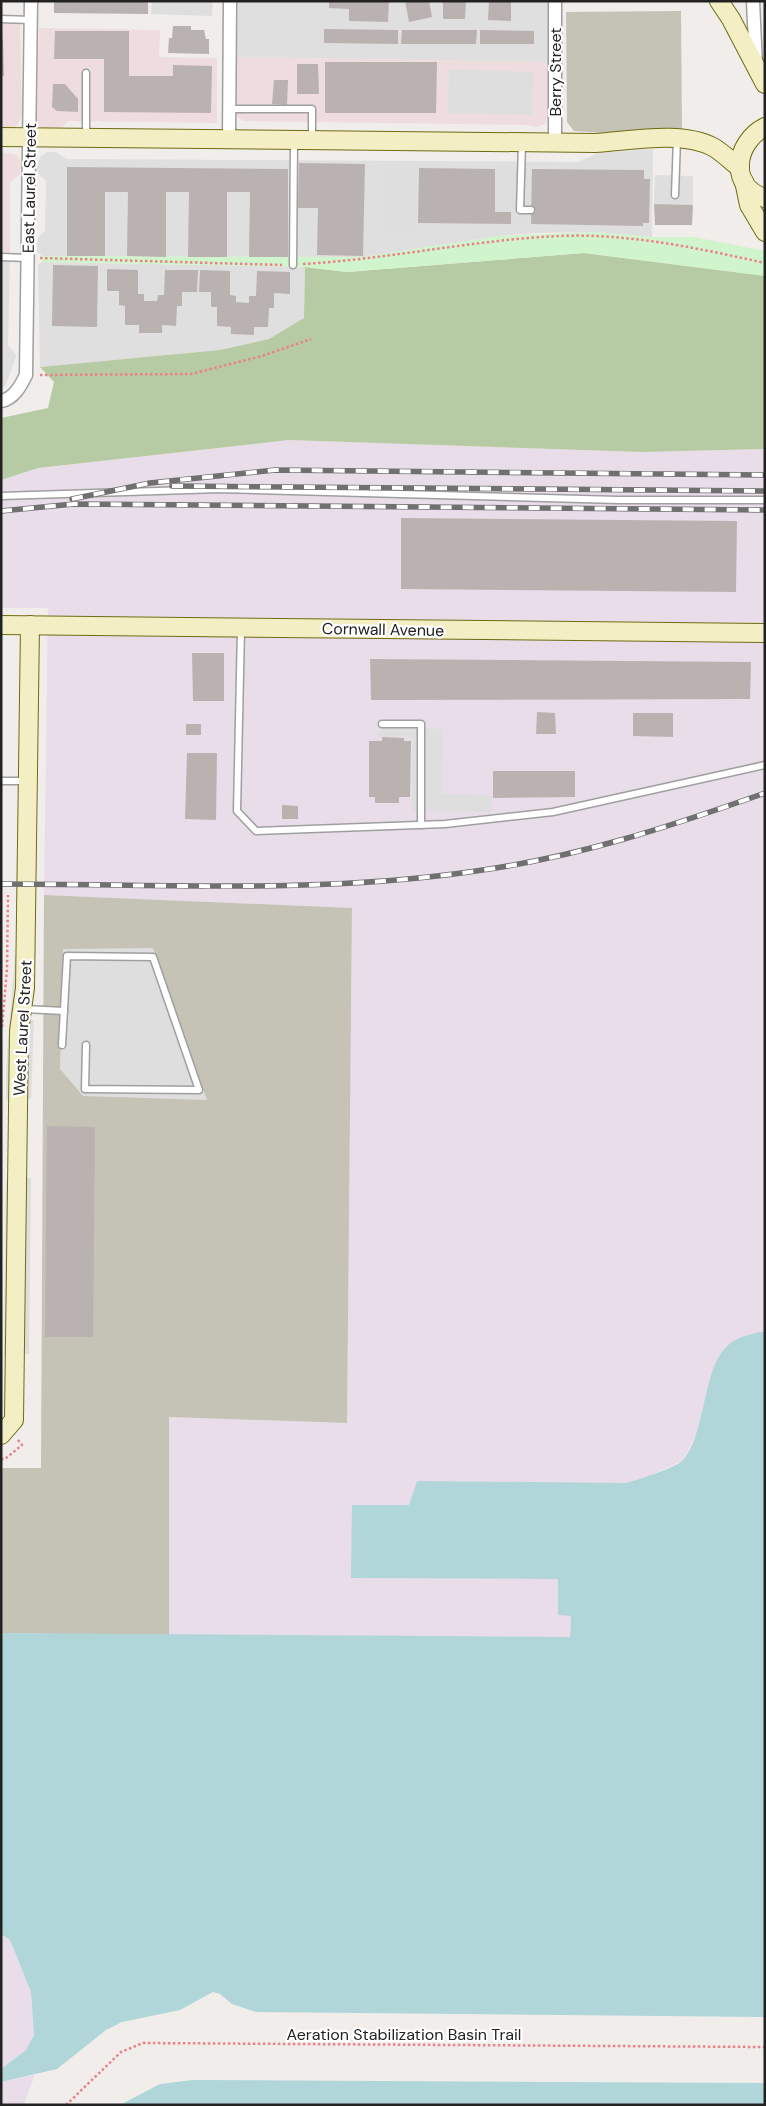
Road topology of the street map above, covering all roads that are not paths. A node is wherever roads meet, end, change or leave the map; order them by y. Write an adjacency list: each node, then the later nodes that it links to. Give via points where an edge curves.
1 (31, 1): 7 (street, East Laurel Street)
2 (230, 1): 12 (street)
3 (555, 1): 22 (street, Berry Street)
4 (719, 1): 9 (street)
5 (752, 1): 8 (street)
6 (1, 19): 7 (lane)
7 (30, 20): 15 (street, East Laurel Street)
8 (760, 24): 9 (street)
9 (756, 64): 11 (street)
10 (86, 73): 16 (lane)
11 (765, 84)
12 (229, 109): 18 (street); 20 (lane, via 312,109)
13 (765, 127): 23 (street, via 753,133 745,143 740,155)
14 (1, 138): 15 (street)
15 (29, 138): 16 (street); 29 (street, East Laurel Street)
16 (86, 138): 18 (street)
17 (677, 138): 22 (street); 23 (street, via 713,147); 24 (lane)
18 (229, 140): 19 (street)
19 (294, 140): 20 (street); 30 (lane)
20 (312, 140): 21 (street)
21 (522, 142): 22 (street); 26 (lane, via 520,210)
22 (555, 143)
23 (742, 174): 25 (street, via 751,190); 27 (street, via 749,205)
24 (675, 195)
25 (765, 198)
26 (531, 210)
27 (765, 232)
28 (1, 257): 29 (lane)
29 (28, 258): 31 (street, East Laurel Street, via 26,375 18,390)
30 (293, 265)
31 (3, 401)
32 (1, 496): 33 (lane, via 220,489 618,500)
33 (765, 500)
34 (1, 625): 35 (street, Cornwall Avenue)
35 (30, 625): 36 (street, Cornwall Avenue); 41 (street, West Laurel Street)
36 (242, 628): 37 (street, Cornwall Avenue); 42 (lane, via 237,811 256,831)
37 (765, 633)
38 (382, 724): 42 (lane, via 421,724)
39 (765, 765): 42 (lane, via 553,812)
40 (1, 780): 41 (lane)
41 (28, 781): 43 (street, West Laurel Street, via 26,963)
42 (420, 825)
43 (22, 1009): 44 (lane); 47 (street, West Laurel Street, via 19,1031 14,1420)
44 (64, 1011): 45 (lane); 46 (lane, via 67,956 153,956 199,1090 85,1089)
45 (62, 1045)
46 (86, 1045)
47 (5, 1432)

